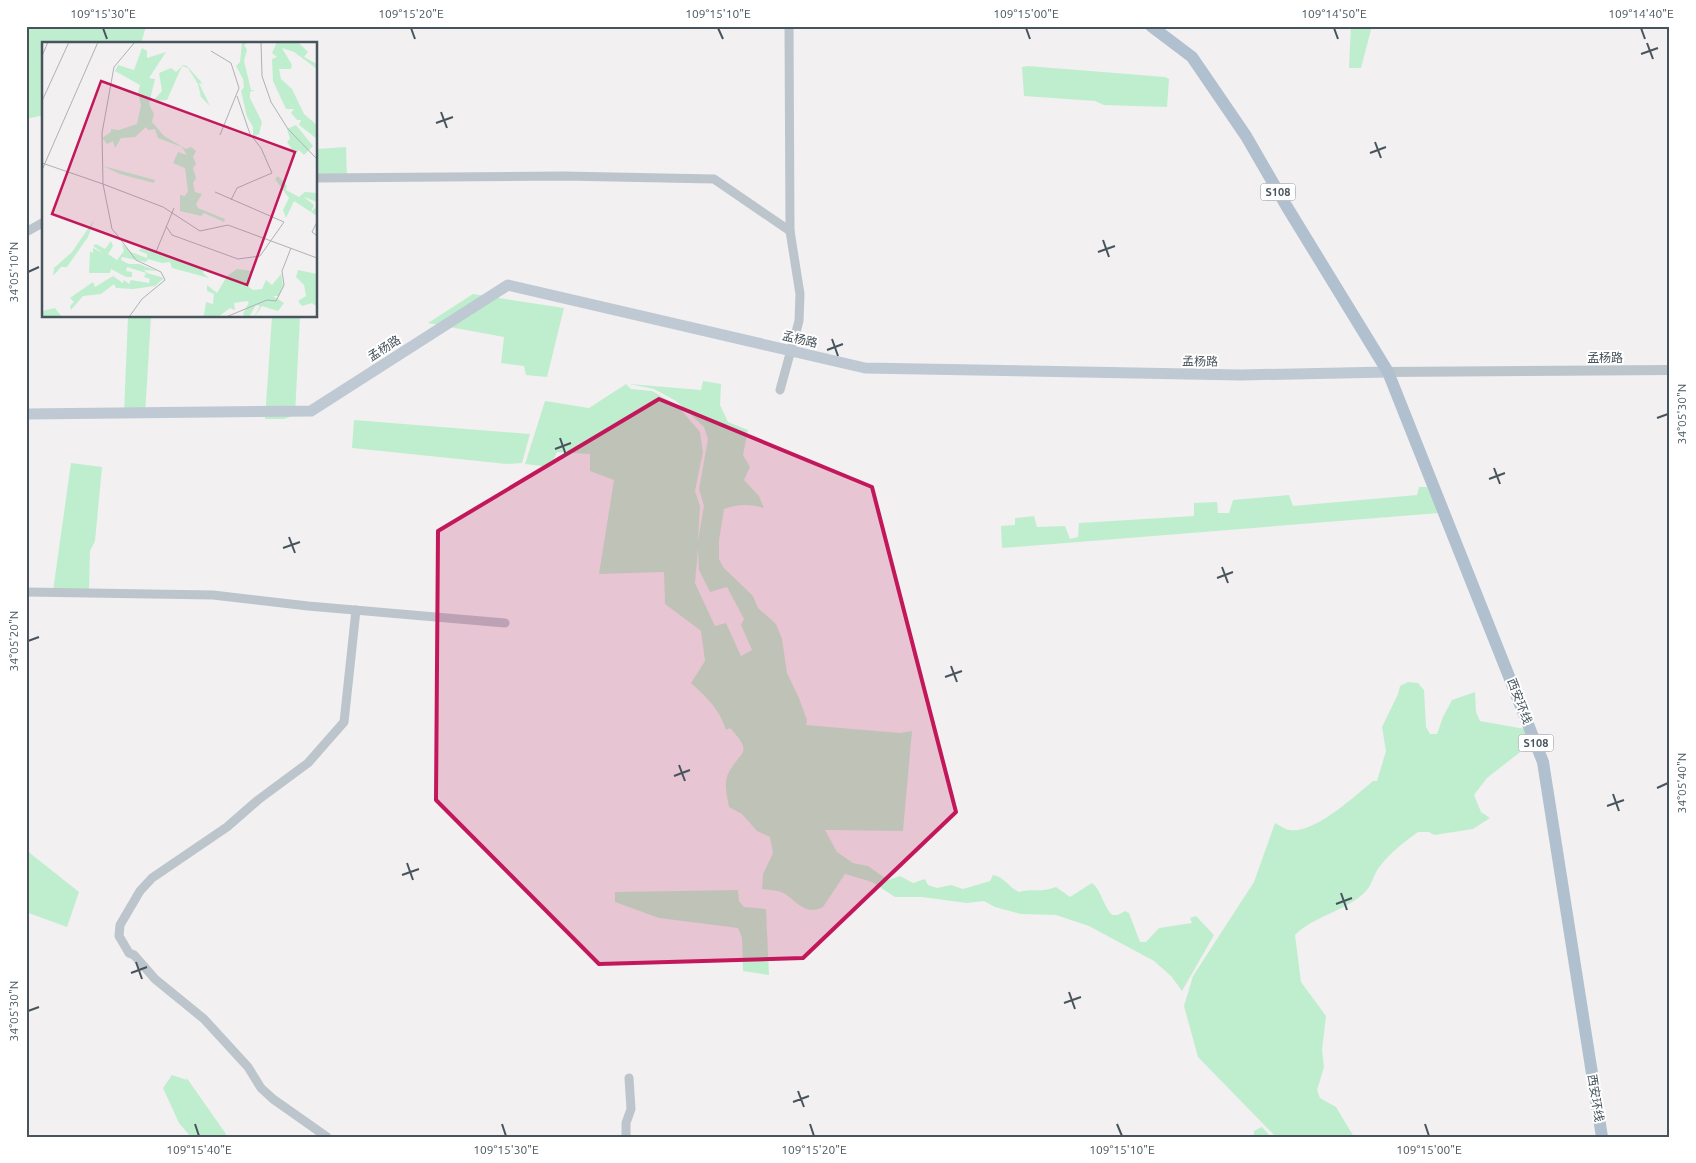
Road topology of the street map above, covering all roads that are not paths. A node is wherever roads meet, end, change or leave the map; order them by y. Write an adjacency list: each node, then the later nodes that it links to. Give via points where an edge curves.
1 (789, 26): 5 (street)
2 (1151, 26): 9 (main road, S108, via 1192,57 1246,136)
3 (318, 178): 5 (street, via 564,176 714,179)
4 (42, 223): 6 (street)
5 (790, 231): 7 (street, via 800,294 799,321)
6 (26, 232)
7 (790, 351): 9 (main road, 孟杨路, via 866,368 1241,375); 10 (street); 11 (main road, 孟杨路, via 508,285 311,411)
8 (1670, 370): 9 (street, 孟杨路)
9 (1388, 372): 18 (main road, 西安环线 / S108, via 1543,762)
10 (780, 390)
11 (26, 414)
12 (26, 592): 13 (street, via 213,595)
13 (356, 610): 14 (street); 16 (street, via 344,722 308,763 227,827 152,878 140,891 120,925 119,936 129,952 155,979 204,1019 248,1067 261,1088)
14 (505, 623)
15 (629, 1078): 17 (street, via 631,1110 626,1123)
16 (327, 1137)
17 (626, 1137)
18 (1602, 1137)

